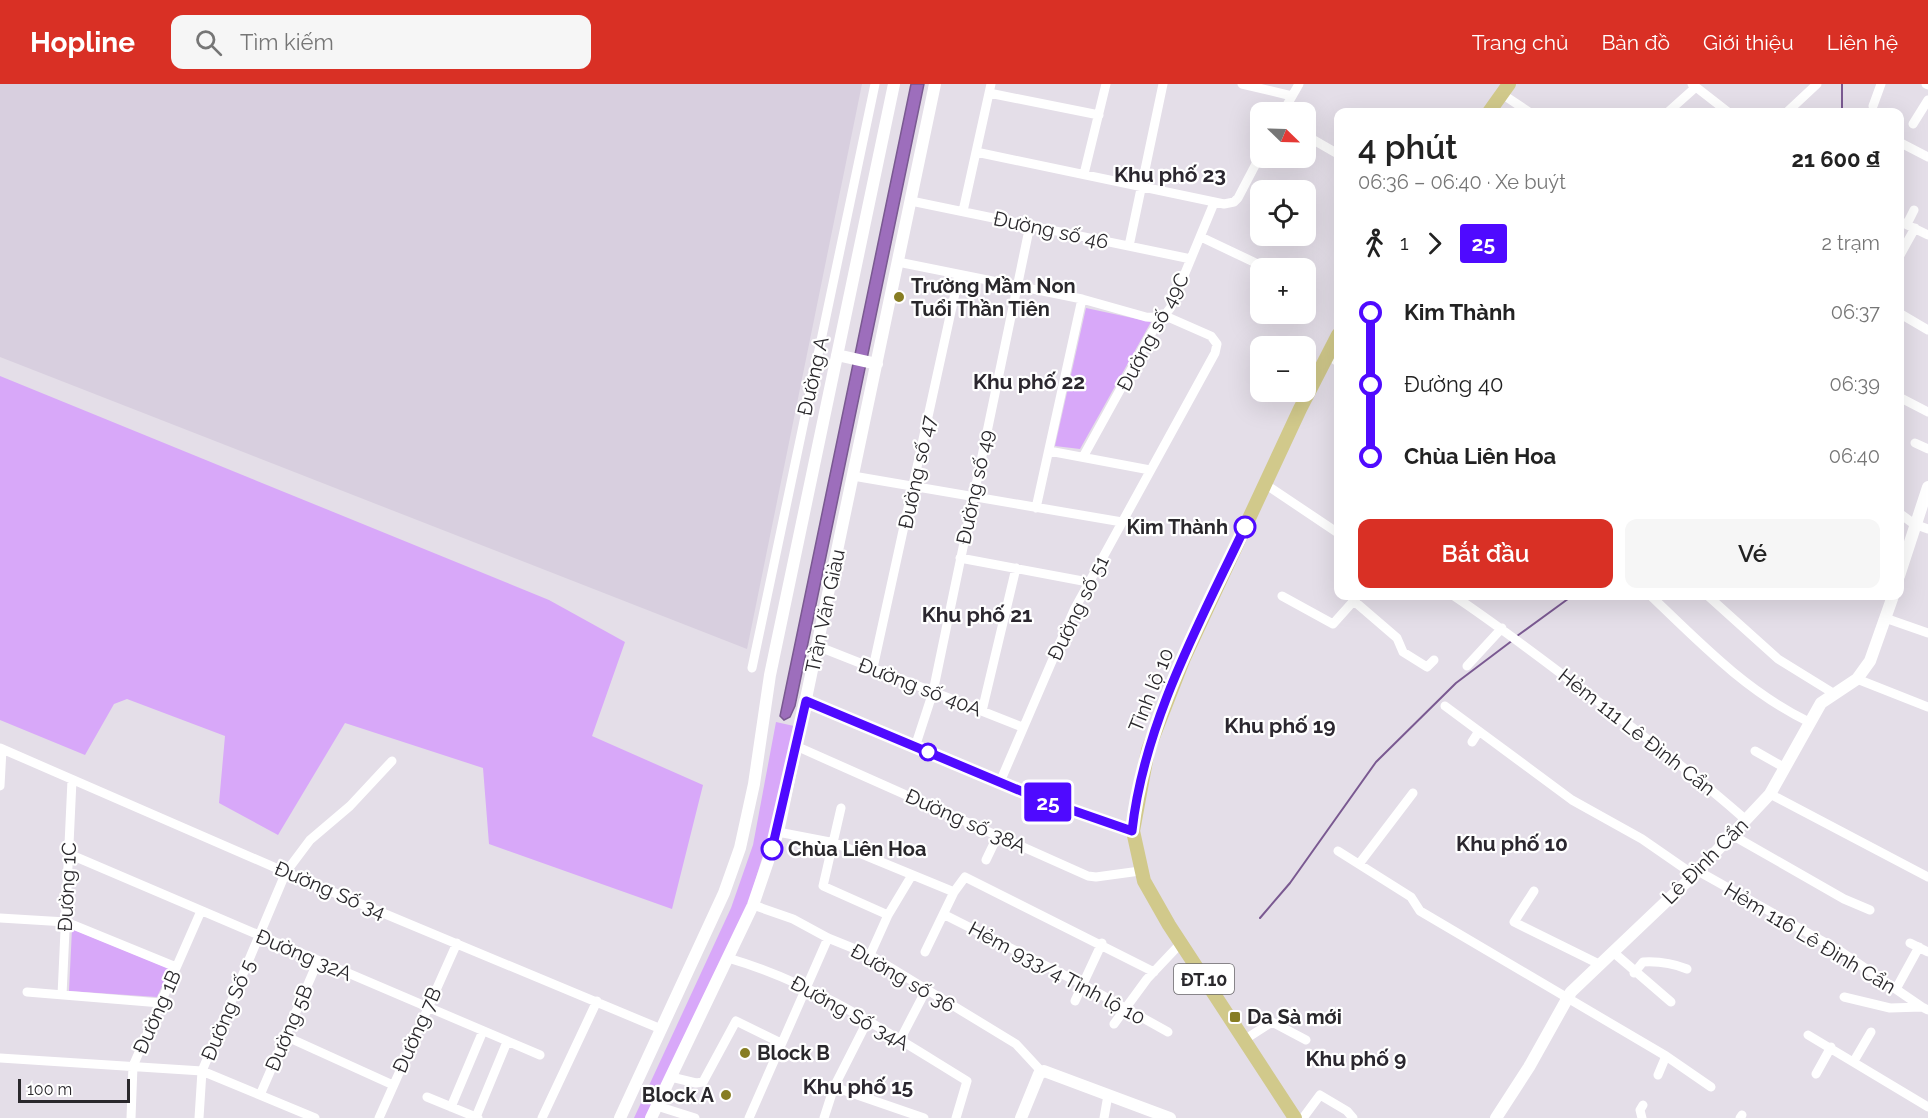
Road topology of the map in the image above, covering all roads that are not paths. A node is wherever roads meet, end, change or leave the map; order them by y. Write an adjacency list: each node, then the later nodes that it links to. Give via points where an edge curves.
1 (875, 84): 88 (street, Đường A)
2 (894, 84): 50 (main road, Trần Văn Giàu)
3 (935, 84): 32 (main road, Trần Văn Giàu)
4 (1106, 84): 22 (street)
5 (1163, 84): 31 (street)
6 (1242, 84): 13 (street)
7 (1299, 84): 13 (street)
8 (1817, 84): 21 (street)
9 (1881, 84): 16 (street)
10 (1694, 86): 19 (street); 20 (street)
11 (990, 88): 22 (street); 26 (street)
12 (1506, 89): 17 (main road); 18 (street)
13 (1292, 96): 15 (street)
14 (1928, 100): 23 (street)
15 (1289, 102)
16 (1874, 106)
17 (1492, 108)
18 (1525, 108)
19 (1672, 108)
20 (1723, 108)
21 (1791, 108)
22 (1098, 115): 30 (street)
23 (1913, 123)
24 (1316, 141): 27 (street)
25 (1904, 145): 28 (street)
26 (976, 152): 30 (street); 35 (street)
27 (1334, 152)
28 (1928, 157)
29 (1253, 168): 33 (street, via 1234,202)
30 (1084, 174): 31 (street)
31 (1142, 188): 33 (street); 40 (street)
32 (911, 201): 35 (street, Đường số 46); 43 (main road, Trần Văn Giàu)
33 (1214, 203): 39 (street, Đường số 49C)
34 (1914, 210): 36 (street)
35 (963, 211): 37 (street, Đường số 46)
36 (1907, 224): 38 (street)
37 (1030, 225): 40 (street, Đường số 46); 45 (street, Đường số 49)
38 (1928, 235)
39 (1201, 237): 41 (street, Đường số 49C); 42 (street)
40 (1130, 246): 41 (street, Đường số 46)
41 (1191, 259): 47 (street, Đường số 49C)
42 (1250, 260)
43 (898, 262): 44 (street); 52 (main road, Trần Văn Giàu)
44 (959, 275): 45 (street); 62 (street, Đường số 47)
45 (1017, 286): 46 (street); 64 (street, Đường số 49)
46 (1082, 299): 47 (street, via 1146,317); 57 (street)
47 (1165, 316): 58 (street, Đường số 49C, via 1152,332); 59 (street, Đường số 51, via 1211,336 1217,344)
48 (1904, 317): 49 (street)
49 (1928, 330)
50 (841, 356): 52 (main road); 172 (main road, Trần Văn Giàu, via 770,675 740,848 724,893)
51 (1332, 358): 61 (main road, Tỉnh lộ 10 / ĐT.10)
52 (874, 363): 60 (main road, Trần Văn Giàu)
53 (1904, 400): 54 (street)
54 (1928, 412)
55 (1915, 444): 56 (street)
56 (1928, 449)
57 (1049, 451): 58 (street); 65 (street)
58 (1083, 457): 59 (street)
59 (1150, 470): 67 (street, Đường số 51)
60 (853, 476): 62 (street); 85 (main road, Trần Văn Giàu)
61 (1265, 484): 70 (street); 114 (main road, Tỉnh lộ 10 / ĐT.10, via 1184,658 1152,740)
62 (914, 487): 64 (street); 89 (street, Đường số 47)
63 (1928, 487): 68 (main road)
64 (973, 497): 65 (street); 71 (street, Đường số 49)
65 (1036, 507): 67 (street)
66 (1904, 517): 68 (street)
67 (1122, 522): 74 (street, Đường số 51)
68 (1914, 524): 69 (street); 72 (main road)
69 (1928, 529)
70 (1334, 530)
71 (960, 558): 73 (street); 91 (street, Đường số 49)
72 (1904, 559)
73 (1016, 568): 74 (street); 96 (street)
74 (1088, 582): 98 (street, Đường số 51)
75 (1282, 596): 76 (street, via 1333,624)
76 (1354, 600)
77 (1358, 600): 86 (street, via 1397,638 1400,649 1413,660 1427,667)
78 (1460, 600): 83 (street, Hẻm 111 Lê Đình Cẩn)
79 (1655, 600): 97 (street, via 1749,686)
80 (1712, 600): 92 (street, via 1778,659)
81 (1892, 600): 82 (main road, Lê Đình Cẩn)
82 (1885, 618): 84 (street); 90 (main road, Lê Đình Cẩn, via 1870,661)
83 (1505, 631): 87 (street); 113 (street, Hẻm 111 Lê Đình Cẩn, via 1695,775)
84 (1928, 633)
85 (817, 646): 89 (street, Đường số 40A); 93 (main road, Trần Văn Giàu)
86 (1434, 660)
87 (1467, 666)
88 (752, 668)
89 (873, 668): 91 (street, Đường số 40A)
90 (1857, 679): 92 (main road, Lê Đình Cẩn); 95 (street)
91 (933, 692): 96 (street, Đường số 40A); 102 (street, Đường số 49)
92 (1833, 693): 97 (main road, Lê Đình Cẩn)
93 (806, 701): 101 (main road, Trần Văn Giàu); 102 (street)
94 (1445, 706): 99 (street, Hẻm 116 Lê Đình Cẩn)
95 (1928, 707)
96 (982, 711): 98 (street, Đường số 40A)
97 (1809, 722): 106 (main road, Lê Đình Cẩn)
98 (1022, 727): 108 (street, Đường số 51)
99 (1479, 731): 100 (street); 125 (street, Hẻm 116 Lê Đình Cẩn, via 1572,800)
100 (1472, 742)
101 (796, 746): 115 (main road, Trần Văn Giàu); 116 (street, Đường số 38A)
102 (915, 747): 108 (street)
103 (1, 749): 107 (street, Đường Số 34); 109 (street)
104 (1755, 751): 106 (street)
105 (392, 761): 124 (street, via 350,806 310,840)
106 (1785, 768): 111 (main road, Lê Đình Cẩn)
107 (72, 780): 120 (street, Đường 1C); 124 (street, Đường Số 34)
108 (1000, 782): 114 (street)
109 (0, 786)
110 (1413, 793): 122 (street)
111 (1770, 794): 113 (main road, Lê Đình Cẩn); 127 (street)
112 (842, 808): 118 (street)
113 (1746, 820): 117 (main road, Lê Đình Cẩn)
114 (1132, 831): 123 (main road, Tỉnh lộ 10 / ĐT.10)
115 (777, 832): 118 (street); 130 (main road, Trần Văn Giàu)
116 (998, 835): 121 (street); 123 (street, Đường số 38A, via 1092,877)
117 (1732, 835): 125 (main road, Lê Đình Cẩn); 131 (street)
118 (835, 843): 126 (street); 133 (street, via 823,886)
119 (1338, 851): 122 (street)
120 (69, 854): 132 (street, Đường 32A); 136 (street, Đường 1C)
121 (986, 860)
122 (1359, 864): 161 (street, via 1411,897 1420,911)
123 (1140, 871): 141 (main road, Tỉnh lộ 10 / ĐT.10)
124 (286, 872): 137 (street, Đường Số 5); 139 (street, Đường Số 34)
125 (1696, 873): 144 (main road, Lê Đình Cẩn); 157 (street, Hẻm 116 Lê Đình Cẩn, via 1840,951)
126 (912, 875): 129 (street); 133 (street)
127 (1928, 877)
128 (1534, 891): 150 (street, via 1514,922)
129 (954, 892): 134 (street); 140 (street, via 965,877)
130 (753, 905): 138 (street, Đường số 36, via 793,919); 147 (main road, Trần Văn Giàu)
131 (1870, 910)
132 (201, 911): 137 (street, Đường 32A); 151 (street, Đường 1B)
133 (888, 915): 146 (street)
134 (945, 915): 143 (street); 155 (street, Hẻm 933/4 Tỉnh lộ 10)
135 (0, 918): 136 (street)
136 (66, 922): 151 (street); 160 (street, Đường 1C)
137 (259, 936): 148 (street, Đường 32A); 189 (street, Đường Số 5)
138 (828, 938): 146 (street, Đường số 36); 156 (street)
139 (457, 943): 163 (street, Đường Số 34); 167 (street, Đường 7B)
140 (1102, 943): 153 (street); 155 (street)
141 (1181, 943): 153 (street); 179 (main road, Tỉnh lộ 10 / ĐT.10)
142 (1653, 951): 149 (street)
143 (925, 952)
144 (1613, 952): 150 (main road, Lê Đình Cẩn); 154 (street)
145 (1928, 952): 157 (street, via 1914,945)
146 (870, 956): 158 (street, Đường số 36)
147 (728, 958): 156 (street, Đường Số 34A); 193 (main road, Trần Văn Giàu)
148 (318, 961): 167 (street, Đường 32A); 177 (street, Đường 5B)
149 (1643, 963): 152 (street, via 1671,963); 154 (street)
150 (1599, 964): 161 (main road, Lê Đình Cẩn)
151 (176, 967): 166 (street, Đường 1B)
152 (1687, 969)
153 (1154, 972): 169 (street)
154 (1634, 973): 165 (street)
155 (1082, 984): 164 (street); 169 (street, Hẻm 933/4 Tỉnh lộ 10)
156 (806, 986): 170 (street, Đường Số 34A); 182 (street)
157 (1896, 989): 168 (street, Hẻm 116 Lê Đình Cẩn)
158 (926, 990): 178 (street); 190 (street, Đường số 36, via 1016,1044)
159 (27, 992): 160 (street)
160 (62, 995): 166 (street)
161 (1568, 996): 185 (street); 223 (main road, Lê Đình Cẩn)
162 (1844, 997): 168 (street, via 1890,1008)
163 (597, 1001): 172 (street, Đường Số 34); 209 (street)
164 (1075, 1001)
165 (1671, 1002)
166 (161, 1003): 188 (street, Đường 1B)
167 (427, 1007): 173 (street, Đường 32A); 194 (street, Đường 7B)
168 (1925, 1008)
169 (1124, 1010): 171 (street); 174 (street, Hẻm 933/4 Tỉnh lộ 10)
170 (867, 1022): 178 (street, Đường Số 34A); 195 (street)
171 (1114, 1024)
172 (661, 1029): 210 (main road, Trần Văn Giàu)
173 (483, 1031): 181 (street, Đường 32A); 202 (street)
174 (1168, 1032)
175 (1871, 1032): 187 (street)
176 (1808, 1035): 183 (street)
177 (285, 1036): 194 (street); 197 (street, Đường 5B)
178 (900, 1040): 216 (street, Đường Số 34A, via 967,1081)
179 (1244, 1040): 180 (street, via 1272,1022); 220 (main road, Tỉnh lộ 10 / ĐT.10)
180 (1306, 1040)
181 (507, 1042): 184 (street, Đường 32A); 208 (street)
182 (781, 1043): 193 (street, via 736,1021 703,1082); 213 (street)
183 (1831, 1047): 187 (street); 191 (street)
184 (540, 1055)
185 (1666, 1056): 192 (street); 196 (street)
186 (0, 1058): 188 (street)
187 (1854, 1061): 203 (street)
188 (133, 1066): 189 (street); 204 (street, Đường 1B)
189 (202, 1071): 197 (street); 205 (street, Đường Số 5)
190 (1041, 1071): 198 (main road); 217 (main road)
191 (1816, 1074)
192 (1658, 1075)
193 (671, 1077): 201 (main road, Trần Văn Giàu)
194 (393, 1085): 207 (street, Đường 7B)
195 (834, 1087): 214 (street); 215 (street)
196 (1711, 1087)
197 (260, 1095): 206 (street)
198 (1108, 1095): 218 (street); 219 (main road)
199 (427, 1097): 202 (street)
200 (1643, 1105): 224 (street)
201 (657, 1106): 211 (main road, Trần Văn Giàu); 212 (street)
202 (451, 1107): 208 (street)
203 (1928, 1107)
204 (130, 1118)
205 (199, 1118)
206 (313, 1118)
207 (379, 1118)
208 (477, 1118)
209 (542, 1118)
210 (620, 1118)
211 (651, 1118)
212 (694, 1118)
213 (749, 1118)
214 (824, 1118)
215 (924, 1118)
216 (956, 1118)
217 (1021, 1118)
218 (1104, 1118)
219 (1170, 1118)
220 (1295, 1118)
221 (1303, 1118): 222 (street, via 1320,1095)
222 (1353, 1118)
223 (1496, 1118)
224 (1642, 1118)

